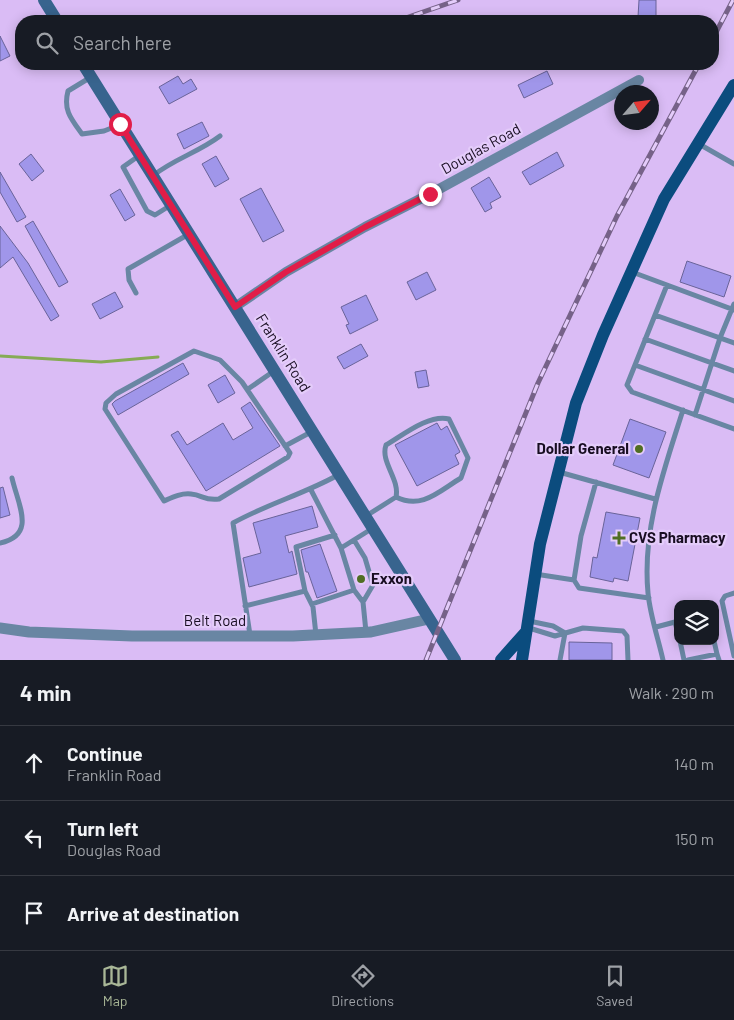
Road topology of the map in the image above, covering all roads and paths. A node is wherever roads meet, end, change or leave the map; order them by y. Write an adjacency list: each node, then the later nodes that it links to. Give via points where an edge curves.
1 (44, 0): 2 (main road)
2 (53, 15)
3 (87, 70): 4 (main road, Franklin Road)
4 (91, 77): 7 (main road, Franklin Road); 7 (lane, via 68,91 66,111 82,134 104,131)
5 (639, 80): 18 (street, Douglas Road, via 365,227 286,272)
6 (734, 85): 9 (main road)
7 (120, 124): 10 (main road, Franklin Road)
8 (220, 136): 12 (lane)
9 (698, 144): 11 (lane); 15 (main road, via 664,199)
10 (140, 156): 12 (main road, Franklin Road); 13 (lane, via 123,167 148,211 155,215)
11 (734, 164)
12 (153, 176): 13 (main road, Franklin Road)
13 (172, 205): 14 (main road, Franklin Road)
14 (189, 234): 17 (lane, via 128,269 129,280); 18 (main road, Franklin Road)
15 (632, 272): 16 (lane); 36 (main road, via 602,335 576,403)
16 (667, 285): 19 (lane); 20 (lane)
17 (136, 293)
18 (235, 307): 26 (main road, Franklin Road)
19 (733, 308): 21 (lane)
20 (655, 315): 21 (lane); 22 (lane)
21 (720, 338): 23 (lane); 24 (lane)
22 (646, 339): 24 (lane); 25 (lane)
23 (734, 343)
24 (712, 363): 27 (lane); 29 (lane)
25 (635, 365): 29 (lane); 31 (lane, via 627,385 632,392)
26 (274, 371): 28 (lane); 34 (main road, Franklin Road)
27 (734, 371)
28 (248, 389): 35 (lane); 35 (lane, via 220,360 194,351 116,394 105,409 164,501 177,495 193,494 207,500 219,499 288,457 290,453)
29 (703, 390): 30 (lane); 32 (lane)
30 (734, 401)
31 (683, 410): 32 (lane); 42 (lane)
32 (694, 414): 33 (lane)
33 (734, 429)
34 (311, 432): 35 (lane); 37 (main road, Franklin Road)
35 (285, 446)
36 (558, 472): 39 (lane); 49 (main road)
37 (338, 475): 40 (lane); 43 (main road, Franklin Road)
38 (12, 478): 47 (lane, via 24,524 21,533)
39 (596, 482): 42 (lane); 50 (lane, via 581,536)
40 (311, 490): 45 (lane); 57 (lane, via 255,510 233,523)
41 (396, 497): 41 (lane, via 418,503 461,478 468,458 449,419 430,420 386,444 386,459 398,487); 43 (lane)
42 (655, 499): 54 (lane, via 647,548)
43 (366, 516): 44 (main road, Franklin Road)
44 (374, 528): 46 (lane); 58 (main road, Franklin Road)
45 (334, 535): 48 (lane); 52 (lane, via 296,547)
46 (354, 540): 48 (lane); 55 (lane, via 364,554 373,585)
47 (0, 543)
48 (342, 548): 51 (lane)
49 (534, 574): 50 (lane); 60 (main road)
50 (574, 580): 54 (lane, via 579,588)
51 (354, 590): 55 (lane); 56 (lane)
52 (305, 591): 56 (lane); 57 (lane)
53 (734, 593): 70 (lane, via 722,601)
54 (649, 598): 61 (lane)
55 (363, 602): 63 (lane)
56 (312, 604): 65 (lane)
57 (245, 606): 66 (lane)
58 (428, 619): 63 (street, Belt Road); 71 (main road, Franklin Road)
59 (674, 622): 61 (lane)
60 (526, 627): 64 (lane, via 555,636); 64 (lane, via 553,626); 72 (main road); 73 (main road)
61 (656, 627): 76 (lane)
62 (0, 628): 66 (street, Belt Road, via 132,636)
63 (366, 632): 65 (street, Belt Road)
64 (566, 633): 74 (lane); 75 (lane, via 583,628 623,631 627,636)
65 (316, 635): 66 (street, Belt Road)
66 (250, 636)
67 (681, 645): 77 (lane)
68 (715, 645): 69 (lane)
69 (717, 654): 77 (lane); 78 (lane)
70 (734, 656)
71 (454, 660)
72 (501, 660)
73 (522, 660)
74 (560, 660)
75 (628, 660)
76 (663, 660)
77 (686, 660)
78 (718, 660)

